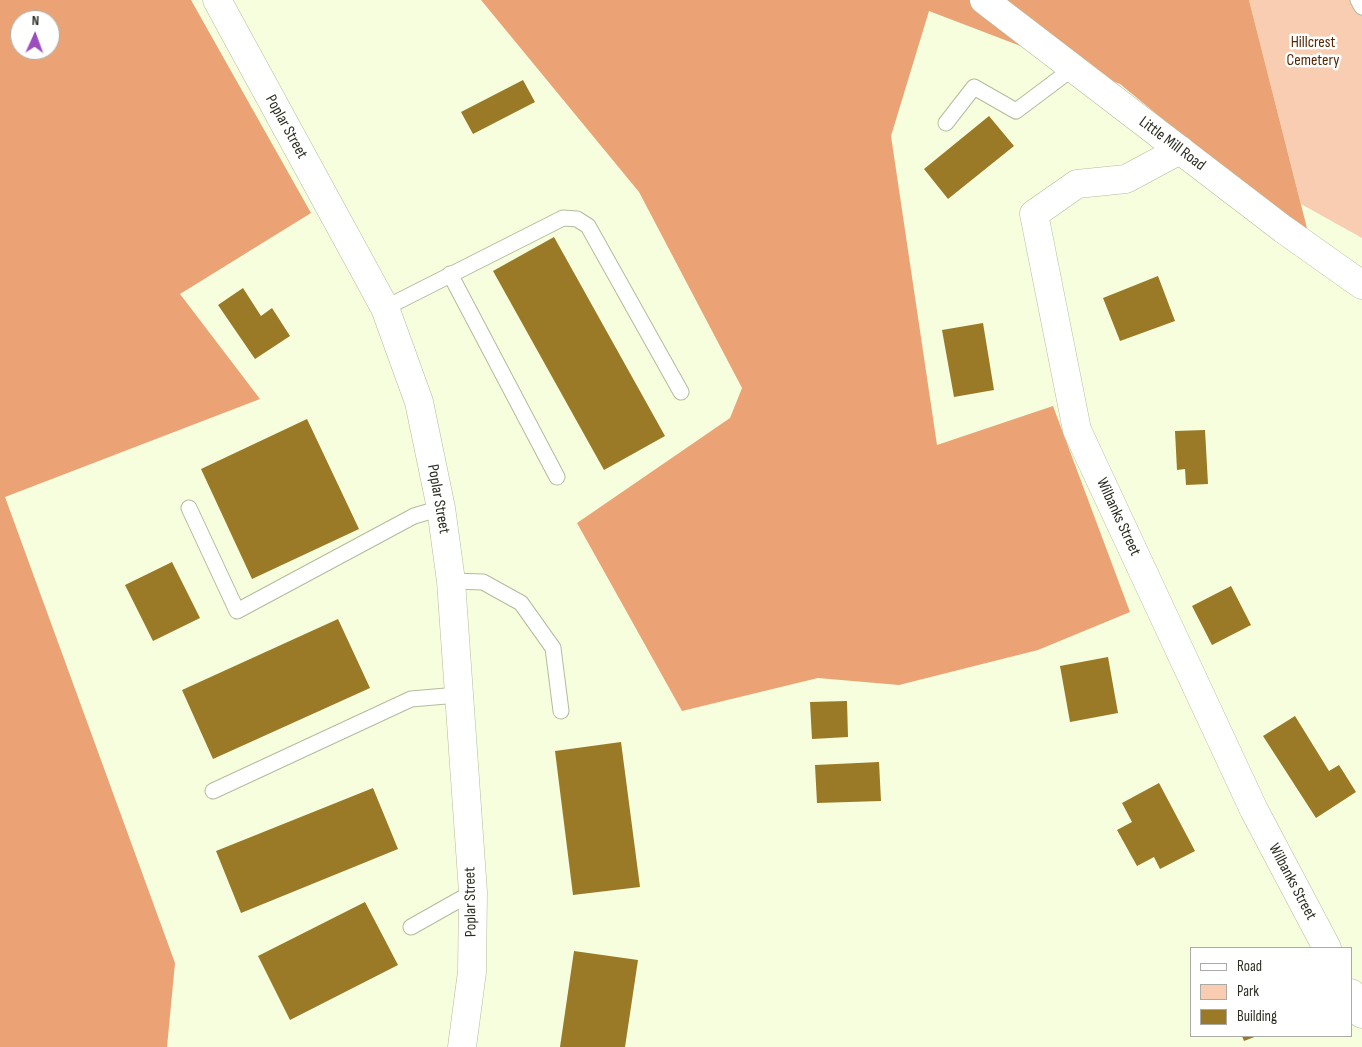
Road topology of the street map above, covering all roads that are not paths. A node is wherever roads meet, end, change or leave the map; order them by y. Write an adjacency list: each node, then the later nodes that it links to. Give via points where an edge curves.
1 (216, 0): 10 (street, Poplar Street)
2 (984, 0): 5 (street, Little Mill Road)
3 (1358, 0): 4 (lane)
4 (1362, 7)
5 (1072, 68): 6 (lane, via 1016,111 974,87); 7 (street, Little Mill Road)
6 (946, 123)
7 (1180, 150): 9 (street, Little Mill Road, via 1282,229); 21 (street, Wilbanks Street, via 1126,179 1076,184 1034,214 1077,430 1254,810)
8 (450, 274): 10 (lane); 11 (lane, via 564,218 577,219 588,226); 12 (lane)
9 (1362, 285)
10 (385, 308): 14 (street, Poplar Street, via 419,402)
11 (681, 392)
12 (557, 478)
13 (189, 508): 14 (lane, via 237,611 414,516)
14 (441, 508): 15 (street, Poplar Street)
15 (451, 581): 16 (street, Poplar Street); 17 (lane, via 483,582 521,603 553,648)
16 (458, 695): 18 (lane, via 411,699); 19 (street, Poplar Street)
17 (562, 711)
18 (213, 791)
19 (473, 892): 20 (lane); 24 (street, Poplar Street, via 472,972)
20 (411, 927)
21 (1326, 947)
22 (1352, 995): 23 (street)
23 (1362, 1014)
24 (462, 1047)

